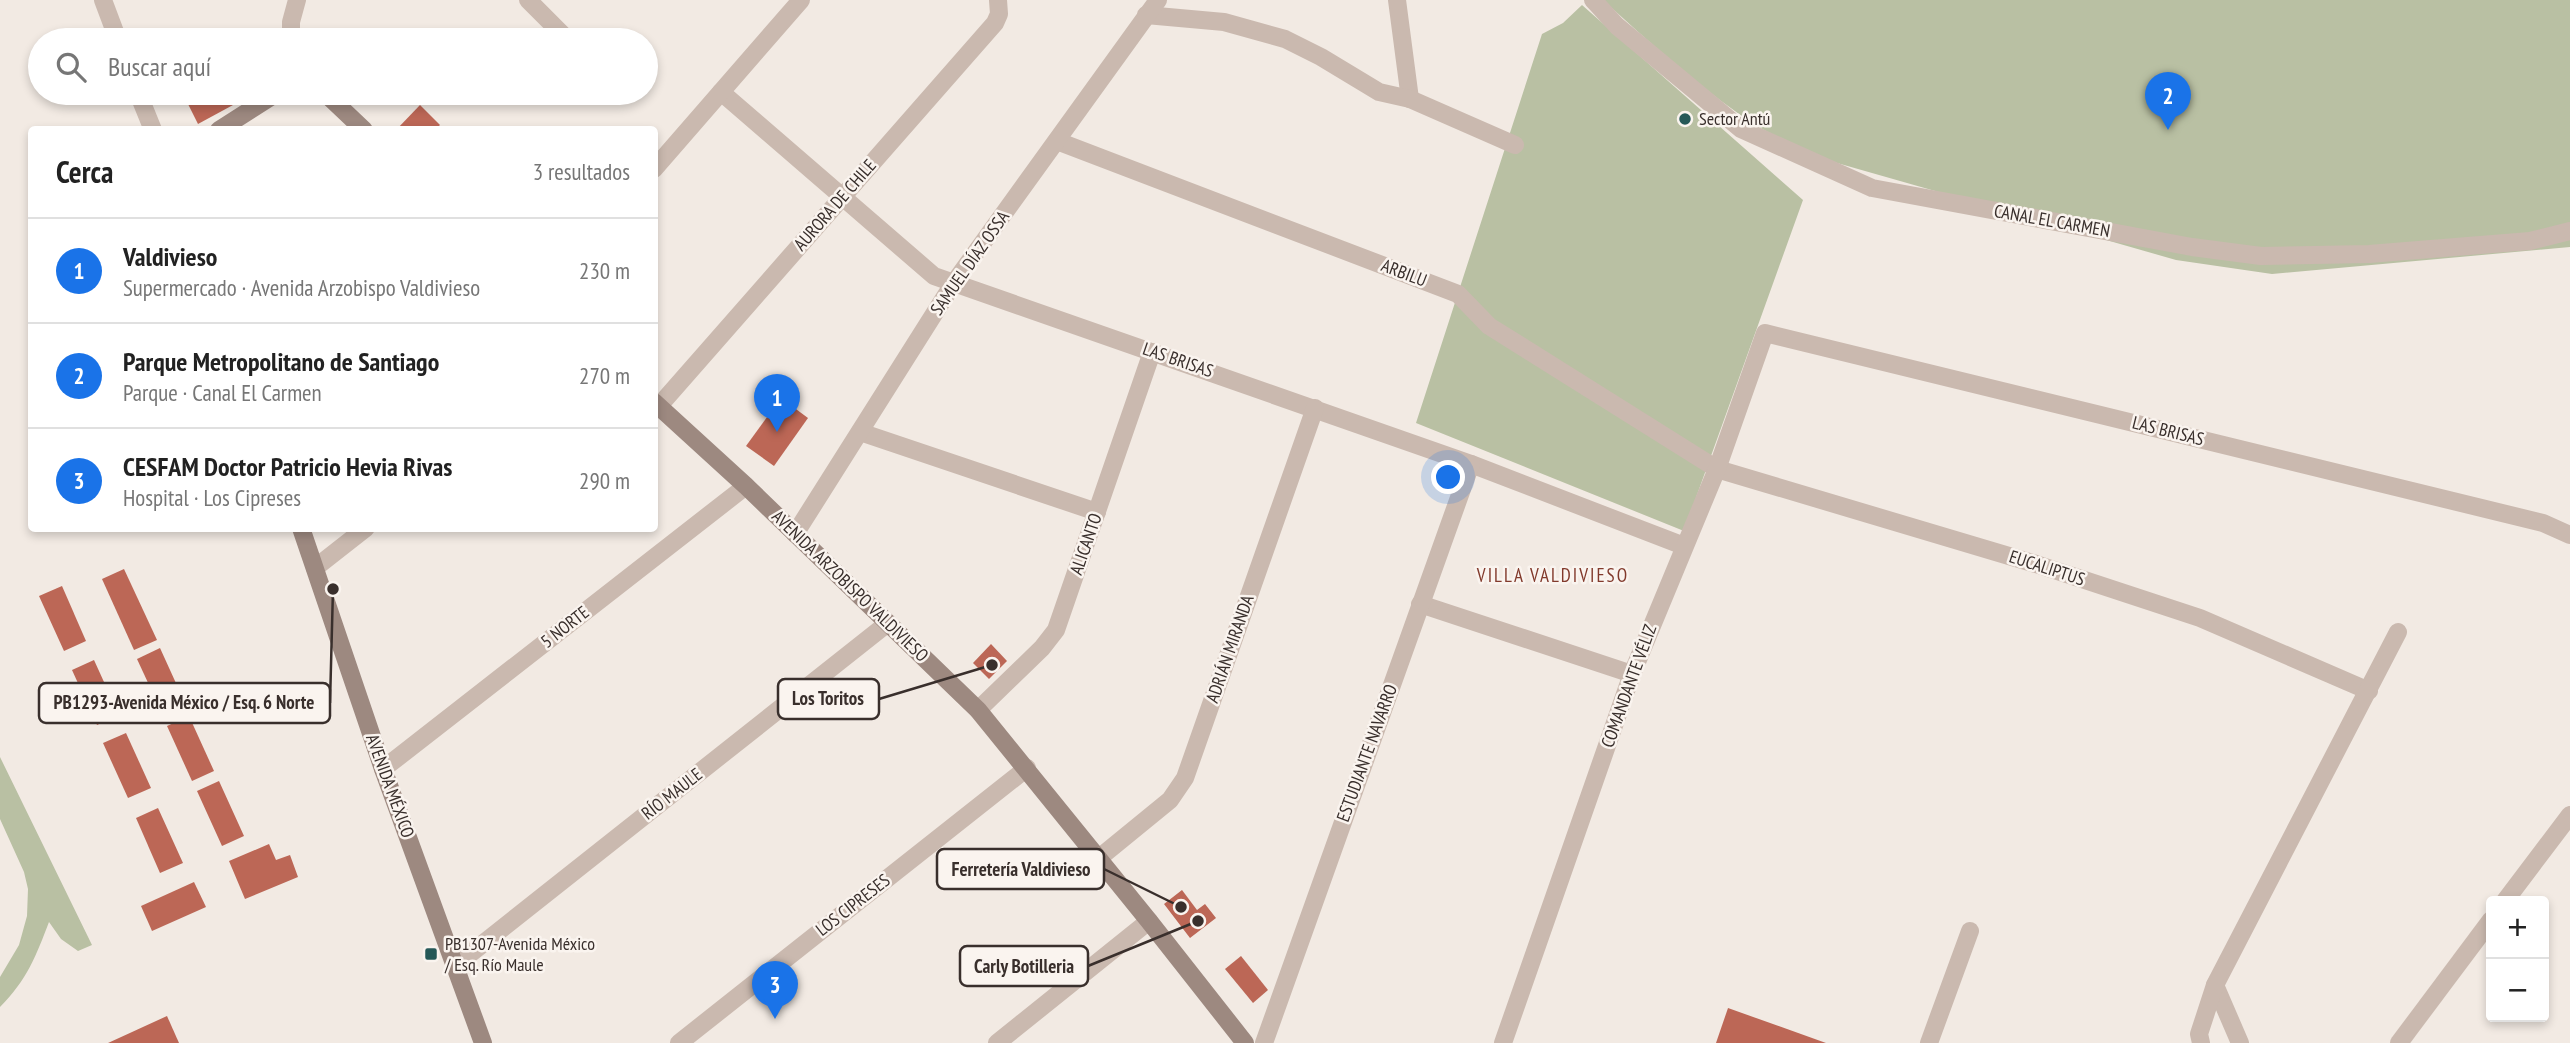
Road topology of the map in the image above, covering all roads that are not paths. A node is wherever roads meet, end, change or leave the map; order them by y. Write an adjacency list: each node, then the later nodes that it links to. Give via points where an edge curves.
1 (103, 0): 10 (street)
2 (297, 0): 11 (street)
3 (528, 0): 12 (street)
4 (801, 0): 13 (street)
5 (998, 0): 24 (street, AURORA DE CHILE, via 995,23)
6 (1157, 0): 9 (street, SAMUEL DÍAZ OSSA)
7 (1398, 0): 14 (street)
8 (1593, 0): 25 (street, CANAL EL CARMEN, via 1741,129 1872,188 2261,256 2369,254 2530,241)
9 (1146, 15): 14 (street, via 1224,22 1284,39 1379,92); 21 (street, SAMUEL DÍAZ OSSA)
10 (114, 28)
11 (291, 28)
12 (556, 28)
13 (721, 92): 23 (street); 24 (street, LAS BRISAS)
14 (1410, 99): 22 (street)
15 (143, 105): 18 (street)
16 (258, 105): 19 (street)
17 (338, 105): 20 (street)
18 (150, 126)
19 (225, 126)
20 (360, 126)
21 (1057, 141): 26 (street, SAMUEL DÍAZ OSSA); 34 (street, ARBILU, via 1458,294 1489,326)
22 (1515, 145)
23 (658, 164)
24 (842, 197): 26 (street, LAS BRISAS, via 934,276); 29 (street, AURORA DE CHILE)
25 (2570, 231)
26 (953, 284): 28 (street, LAS BRISAS); 32 (street, SAMUEL DÍAZ OSSA)
27 (1765, 332): 34 (street, COMANDANTE VÉLIZ); 40 (street, LAS BRISAS, via 2543,523)
28 (1152, 352): 31 (street, LAS BRISAS); 36 (street, ALICANTO)
29 (658, 403)
30 (658, 405): 35 (street, AVENIDA ARZOBISPO VALDIVIESO)
31 (1315, 408): 33 (street, LAS BRISAS); 52 (street, ADRIÁN MIRANDA, via 1185,778 1170,800)
32 (860, 432): 36 (street); 39 (street, SAMUEL DÍAZ OSSA)
33 (1471, 464): 41 (street, LAS BRISAS); 43 (street, ESTUDIANTE NAVARRO)
34 (1717, 469): 41 (street, COMANDANTE VÉLIZ); 47 (street, EUCALIPTUS, via 2200,618)
35 (746, 486): 39 (street, AVENIDA ARZOBISPO VALDIVIESO); 50 (street, 5 NORTE)
36 (1097, 512): 48 (street, ALICANTO, via 1056,630)
37 (302, 532): 42 (street, AVENIDA MÉXICO)
38 (361, 532): 42 (street)
39 (795, 534): 44 (street, AVENIDA ARZOBISPO VALDIVIESO)
40 (2570, 535)
41 (1684, 545): 46 (street, COMANDANTE VÉLIZ)
42 (315, 568): 50 (street, AVENIDA MÉXICO)
43 (1420, 604): 46 (street); 63 (street, ESTUDIANTE NAVARRO)
44 (888, 623): 48 (street, AVENIDA ARZOBISPO VALDIVIESO); 57 (street, RÍO MAULE)
45 (2398, 632): 47 (street)
46 (1632, 674): 64 (street, COMANDANTE VÉLIZ)
47 (2368, 691): 58 (street)
48 (978, 710): 49 (street, AVENIDA ARZOBISPO VALDIVIESO)
49 (1027, 768): 52 (street, AVENIDA ARZOBISPO VALDIVIESO); 60 (street, LOS CIPRESES)
50 (383, 769): 57 (street, AVENIDA MÉXICO)
51 (2570, 815): 53 (street)
52 (1099, 858): 54 (street, AVENIDA ARZOBISPO VALDIVIESO)
53 (2509, 896)
54 (1149, 921): 61 (street); 62 (street, AVENIDA ARZOBISPO VALDIVIESO)
55 (2486, 927): 68 (street)
56 (1970, 931): 65 (street)
57 (456, 965): 59 (street, AVENIDA MÉXICO)
58 (2215, 985): 66 (street, via 2199,1034); 67 (street)
59 (483, 1043)
60 (679, 1043)
61 (997, 1043)
62 (1245, 1043)
63 (1264, 1043)
64 (1503, 1043)
65 (1929, 1043)
66 (2201, 1043)
67 (2240, 1043)
68 (2399, 1043)

